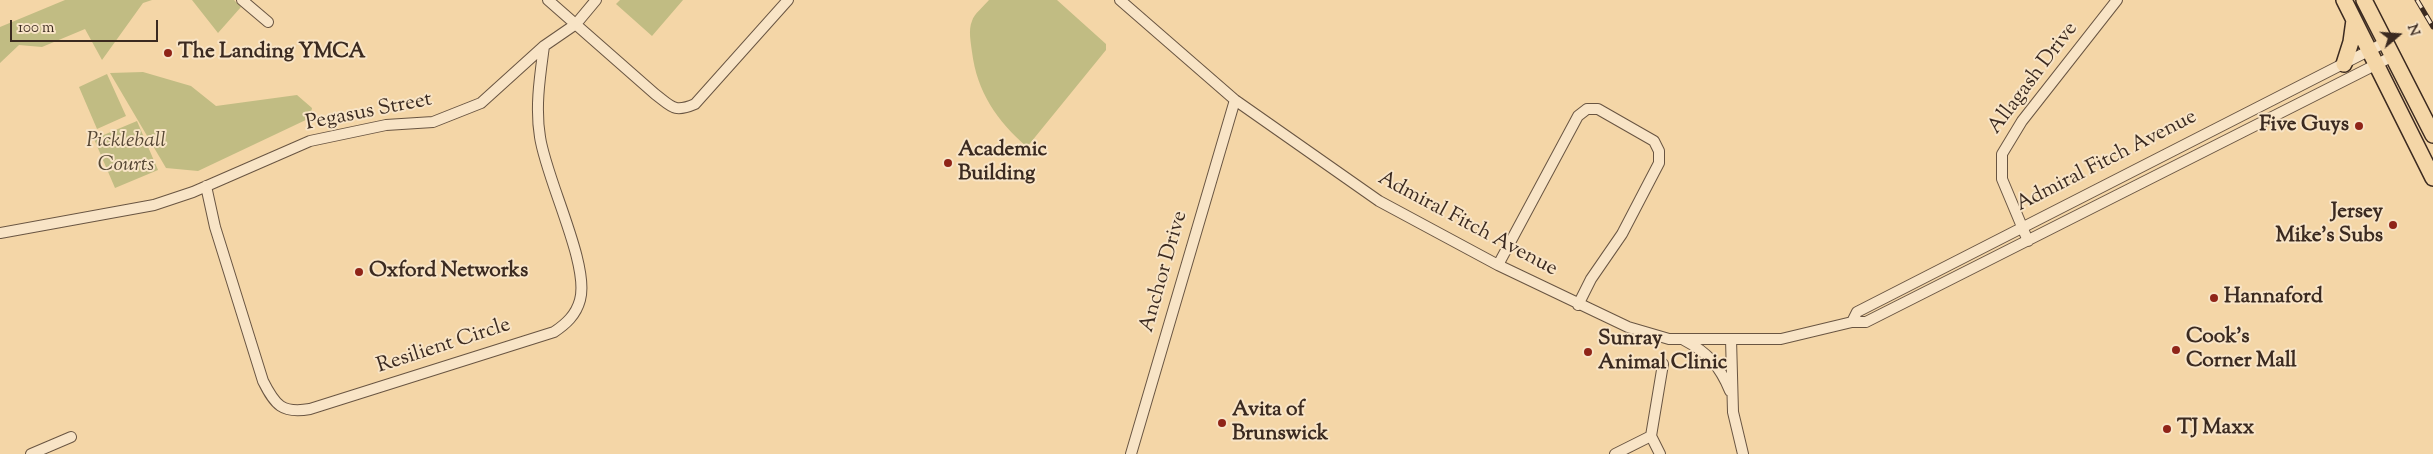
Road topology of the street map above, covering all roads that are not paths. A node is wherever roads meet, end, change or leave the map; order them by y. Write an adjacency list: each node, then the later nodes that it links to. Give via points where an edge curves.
1 (242, 0): 10 (street)
2 (548, 0): 11 (street)
3 (596, 0): 11 (street, Pegasus Street)
4 (788, 0): 11 (street, via 695,104 678,110)
5 (1120, 0): 16 (street, Admiral Fitch Avenue)
6 (2117, 0): 20 (street, Allagash Drive, via 2022,121 2002,154 2002,180)
7 (2344, 0): 9 (main road)
8 (2364, 0): 13 (main road)
9 (2354, 20): 14 (main road); 15 (main road)
10 (268, 22)
11 (576, 24): 12 (street, Pegasus Street)
12 (544, 46): 19 (street, Pegasus Street, via 480,103 433,122 386,125 310,141); 19 (street, Resilient Circle, via 538,92 540,137 582,283 580,300 572,317 554,332 293,412 272,400 263,381 215,228)
13 (2389, 49): 14 (street, Admiral Fitch Avenue); 14 (street, Admiral Fitch Avenue); 17 (main road)
14 (2373, 57): 15 (street, Admiral Fitch Avenue); 18 (main road); 22 (street, Admiral Fitch Avenue)
15 (2344, 64): 20 (street, Admiral Fitch Avenue)
16 (1235, 100): 23 (street, Admiral Fitch Avenue, via 1379,202); 33 (street, Anchor Drive)
17 (2433, 135)
18 (2433, 178)
19 (206, 186): 21 (street, Pegasus Street, via 154,205)
20 (2022, 227): 22 (street, Allagash Drive); 25 (street, Admiral Fitch Avenue, via 1857,312)
21 (0, 233)
22 (2028, 241): 25 (street, Admiral Fitch Avenue, via 1866,322)
23 (1498, 265): 24 (street, Admiral Fitch Avenue); 24 (street, via 1578,116 1587,109 1598,110 1654,141 1659,151 1659,163 1622,234)
24 (1578, 305): 26 (street, Admiral Fitch Avenue, via 1628,327 1669,339)
25 (1852, 322): 27 (street, Admiral Fitch Avenue, via 1781,339)
26 (1683, 339): 27 (street, Admiral Fitch Avenue); 29 (street, via 1712,358)
27 (1731, 340): 29 (street)
28 (1663, 364): 30 (street)
29 (1732, 396): 36 (street)
30 (1651, 436): 34 (street); 35 (street)
31 (71, 437): 32 (street)
32 (31, 454)
33 (1131, 454)
34 (1615, 454)
35 (1660, 454)
36 (1743, 454)

